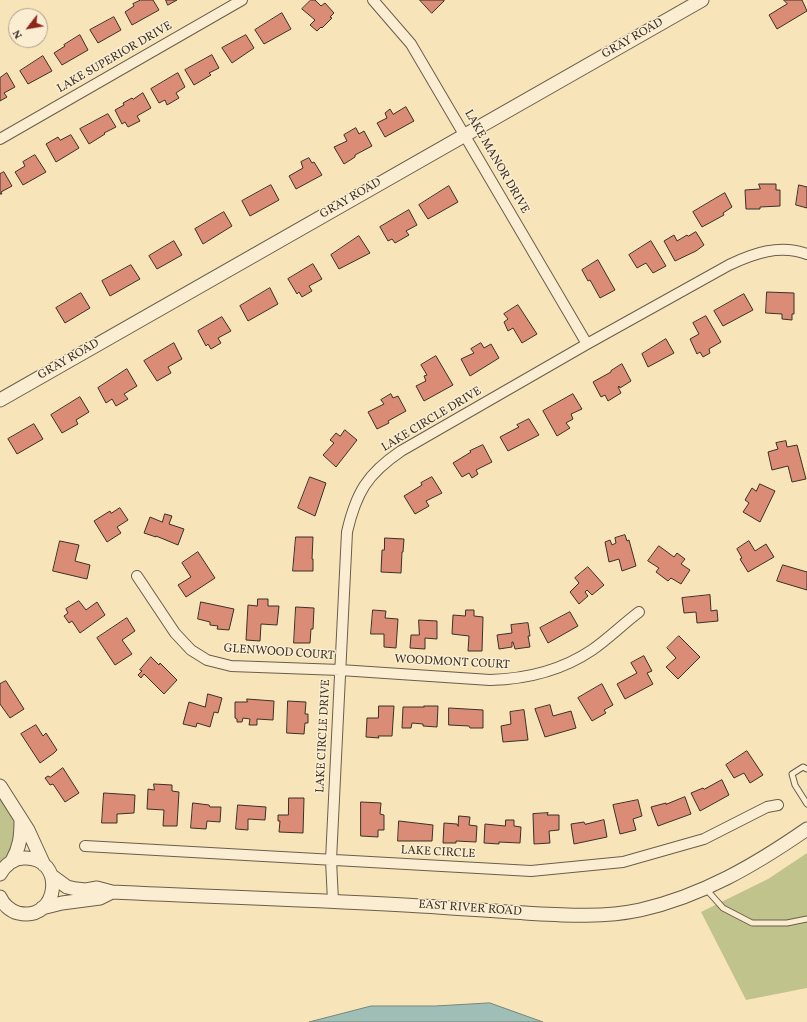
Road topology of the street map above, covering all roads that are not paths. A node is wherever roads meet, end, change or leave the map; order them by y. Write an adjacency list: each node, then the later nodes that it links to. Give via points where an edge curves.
1 (242, 0): 5 (street, LAKE SUPERIOR DRIVE)
2 (373, 0): 4 (street, LAKE MANOR DRIVE, via 411,44)
3 (702, 0): 4 (street, GRAY ROAD)
4 (464, 135): 7 (street, LAKE MANOR DRIVE); 8 (street, GRAY ROAD)
5 (0, 139)
6 (807, 254): 7 (street, LAKE CIRCLE DRIVE, via 785,249 748,256)
7 (587, 344): 11 (street, LAKE CIRCLE DRIVE, via 401,451 367,481 359,492 347,532)
8 (0, 400)
9 (137, 576): 11 (street, GLENWOOD COURT, via 175,633 191,650 207,660 231,666)
10 (639, 612): 11 (street, WOODMONT COURT, via 586,654 557,668 527,678 490,680)
11 (340, 670): 19 (street, LAKE CIRCLE DRIVE)
12 (807, 769): 14 (lane, via 803,767 792,774 795,785)
13 (0, 786): 16 (street)
14 (807, 804)
15 (778, 806): 19 (street, LAKE CIRCLE, via 768,807 704,839 623,862 531,872)
16 (21, 820): 20 (street, via 20,844); 21 (street)
17 (807, 829): 24 (street, EAST RIVER ROAD, via 738,873)
18 (85, 846): 19 (street, LAKE CIRCLE)
19 (331, 860): 26 (street, LAKE CIRCLE DRIVE)
20 (12, 861): 21 (street, via 33,858); 22 (street)
21 (44, 865): 23 (street, EAST RIVER ROAD)
22 (0, 873)
23 (52, 876): 25 (street, EAST RIVER ROAD, via 67,887 86,890 97,888); 28 (street, via 52,894 49,902)
24 (706, 888): 26 (street, EAST RIVER ROAD, via 639,910 590,915); 29 (lane, via 723,908 752,923 787,923)
25 (112, 892): 26 (street, EAST RIVER ROAD); 28 (street, EAST RIVER ROAD, via 100,898)
26 (333, 901)
27 (3, 904): 28 (street, EAST RIVER ROAD, via 16,912 26,914)
28 (42, 908)
29 (807, 919)

